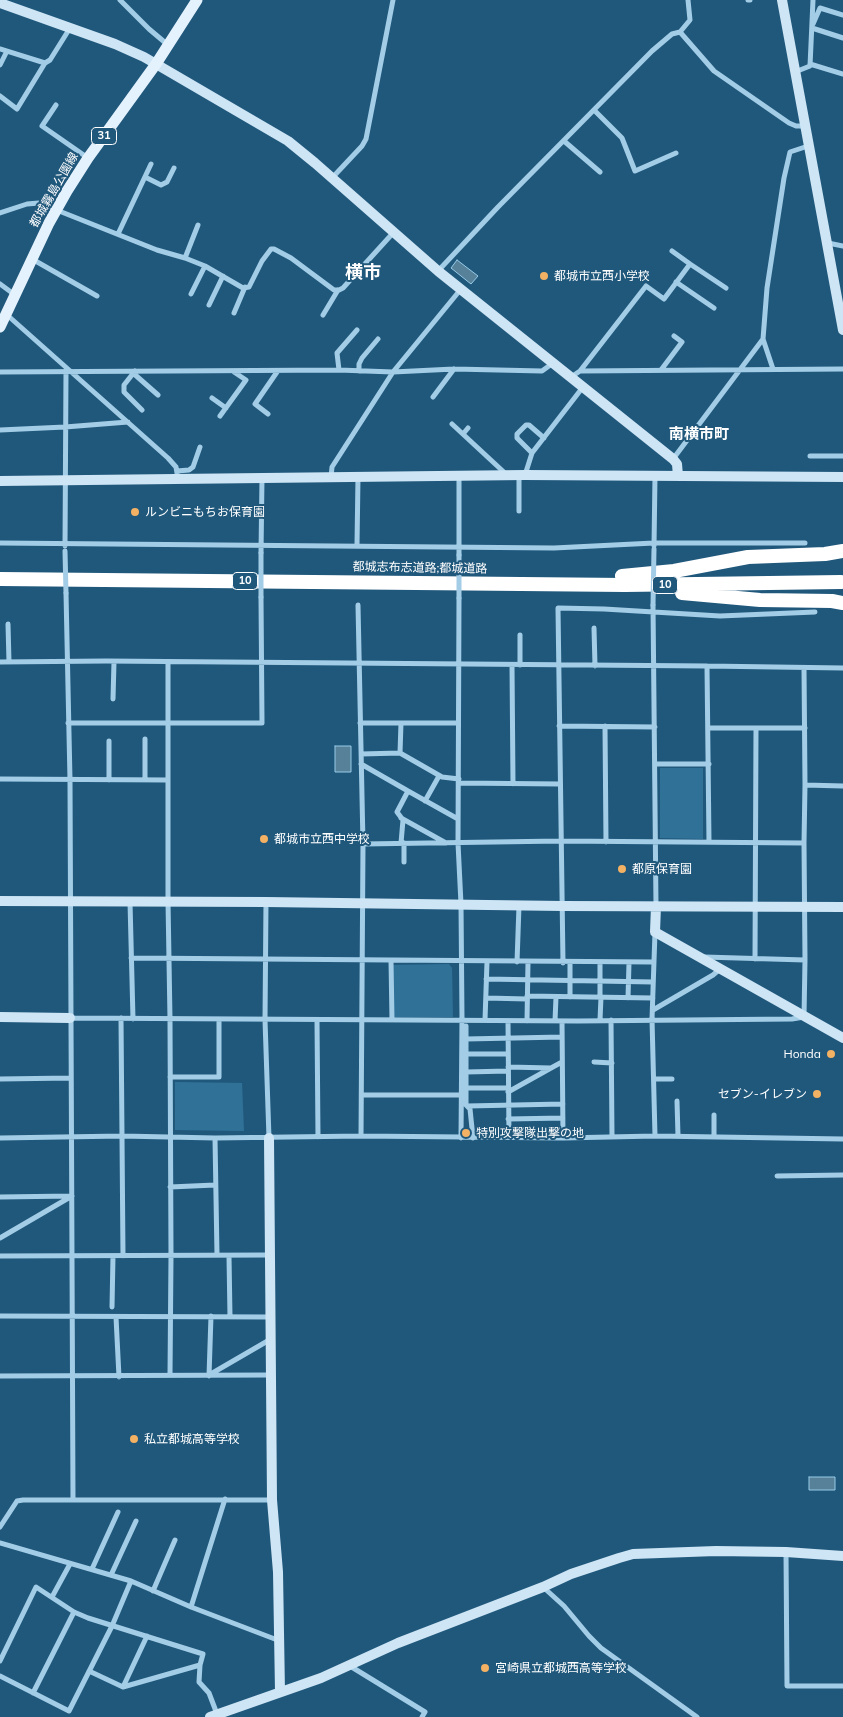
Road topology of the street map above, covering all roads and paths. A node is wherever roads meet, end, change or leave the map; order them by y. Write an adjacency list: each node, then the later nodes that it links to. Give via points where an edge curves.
1 (120, 0): 13 (street)
2 (197, 0): 13 (main road, 都城霧島公園線 / 31)
3 (393, 0): 34 (street, via 366,139)
4 (688, 0): 11 (street, via 690,20)
5 (782, 0): 20 (street)
6 (813, 0): 9 (street)
7 (0, 3): 10 (street)
8 (843, 16): 9 (street, via 820,8)
9 (812, 27): 12 (street); 18 (street)
10 (70, 28): 16 (street); 17 (street, via 115,44)
11 (680, 32): 24 (street, via 672,34 652,51); 25 (street, via 714,72 789,123)
12 (843, 38)
13 (168, 44): 17 (main road, 都城霧島公園線 / 31)
14 (0, 49): 15 (street)
15 (7, 51): 16 (street); 19 (street)
16 (45, 63): 22 (street, via 17,109)
17 (156, 64): 29 (main road, 都城霧島公園線 / 31); 34 (street, via 288,141)
18 (810, 64): 20 (street); 21 (street)
19 (0, 66)
20 (795, 72): 25 (street)
21 (843, 74)
22 (0, 96)
23 (56, 105): 29 (street, via 42,126)
24 (594, 110): 26 (street); 28 (street, via 622,138 635,171)
25 (804, 126): 27 (street)
26 (564, 141): 32 (street); 47 (street)
27 (808, 146): 40 (street); 68 (street, via 790,152 767,288)
28 (676, 153)
29 (88, 158): 35 (main road, 都城霧島公園線 / 31)
30 (151, 164): 33 (street)
31 (174, 168): 33 (street, via 167,182 161,185)
32 (600, 172)
33 (145, 177): 39 (street)
34 (332, 178): 38 (street)
35 (56, 210): 36 (street, via 39,203); 39 (street); 44 (main road, 都城霧島公園線 / 31)
36 (0, 213)
37 (198, 225): 43 (street)
38 (393, 233): 47 (street); 54 (street)
39 (118, 234): 43 (street)
40 (828, 243): 41 (street); 65 (street)
41 (843, 246)
42 (672, 251): 45 (street)
43 (185, 258): 46 (street)
44 (32, 259): 56 (main road, 都城霧島公園線 / 31); 57 (street)
45 (690, 264): 49 (street); 52 (street)
46 (205, 266): 48 (street); 55 (street)
47 (438, 271): 53 (street)
48 (223, 276): 51 (street); 58 (street)
49 (676, 282): 59 (street); 78 (street, via 664,299 646,286)
50 (0, 284): 56 (street)
51 (245, 287): 54 (street, via 249,286 262,260 274,249); 60 (street)
52 (726, 288)
53 (461, 289): 69 (street); 83 (street)
54 (338, 290): 62 (street)
55 (191, 294)
56 (15, 295): 61 (main road, 都城霧島公園線 / 31)
57 (98, 296)
58 (209, 305)
59 (714, 308)
60 (234, 313)
61 (6, 314): 63 (main road, 都城霧島公園線 / 31); 80 (street)
62 (323, 315)
63 (0, 327)
64 (357, 330): 73 (street, via 337,353)
65 (843, 330)
66 (674, 336): 74 (street, via 682,342)
67 (378, 339): 77 (street, via 362,358)
68 (763, 339): 71 (street); 75 (street)
69 (553, 363): 70 (street, via 542,371); 84 (street)
70 (454, 369): 83 (street); 87 (street)
71 (773, 369): 72 (street); 75 (street)
72 (843, 369)
73 (339, 370): 77 (street); 82 (street)
74 (661, 370): 75 (street); 78 (street)
75 (740, 370): 104 (street)
76 (234, 371): 81 (street); 82 (street); 89 (street, via 246,380)
77 (359, 371): 83 (street)
78 (580, 371): 84 (street)
79 (0, 372): 80 (street)
80 (69, 372): 81 (street); 93 (street); 95 (street)
81 (134, 372): 86 (street); 90 (street, via 124,385 124,392)
82 (277, 372): 91 (street, via 255,404)
83 (393, 372): 111 (street, via 332,467)
84 (571, 377): 85 (street)
85 (583, 387): 99 (street); 104 (street)
86 (158, 395)
87 (433, 397)
88 (212, 398): 89 (street)
89 (226, 408): 92 (street)
90 (142, 410)
91 (268, 414)
92 (220, 416)
93 (128, 422): 95 (street); 105 (street, via 168,458 176,467)
94 (452, 424): 98 (street)
95 (65, 427): 97 (street); 115 (street)
96 (468, 428): 98 (street)
97 (0, 430)
98 (463, 434): 106 (street)
99 (544, 438): 101 (street); 101 (street, via 529,425 517,434)
100 (200, 447): 105 (street, via 194,467)
101 (532, 453): 107 (street)
102 (810, 456): 103 (street)
103 (843, 456)
104 (673, 458): 110 (street)
105 (177, 475): 114 (street); 115 (street)
106 (508, 475): 107 (street); 108 (street)
107 (522, 475): 109 (street); 117 (street)
108 (459, 476): 112 (street); 123 (street)
109 (655, 476): 110 (street); 124 (street)
110 (678, 476): 113 (street)
111 (331, 477): 112 (street); 114 (street)
112 (358, 477): 122 (street)
113 (843, 477)
114 (262, 478): 121 (street)
115 (66, 480): 116 (street); 119 (street)
116 (0, 481)
117 (519, 511)
118 (0, 543): 119 (street)
119 (66, 543): 121 (street); 141 (street, bridge)
120 (805, 543): 124 (street)
121 (261, 544): 122 (street); 142 (street, bridge)
122 (357, 545): 123 (street)
123 (459, 546): 124 (street); 144 (street, bridge)
124 (654, 546): 133 (street, bridge)
125 (843, 551): 126 (highway)
126 (825, 554): 127 (highway); 129 (highway, via 748,557 644,575)
127 (843, 559)
128 (0, 579): 129 (highway, 都城志布志道路;都城道路 / 10)
129 (489, 584): 130 (highway, 都城志布志道路;都城道路 / 10, via 702,585); 130 (highway, via 662,591 760,600)
130 (840, 595)
131 (358, 605): 143 (street)
132 (815, 612): 133 (street, via 720,616)
133 (654, 613): 147 (street, via 558,608); 149 (street)
134 (8, 624): 138 (street)
135 (594, 628): 148 (street)
136 (520, 635): 146 (street)
137 (0, 662): 138 (street)
138 (9, 662): 141 (street)
139 (114, 662): 140 (street); 141 (street); 153 (street)
140 (168, 662): 142 (street); 155 (street)
141 (68, 663): 154 (street)
142 (263, 663): 143 (street); 155 (street, via 262,723)
143 (360, 664): 144 (street); 158 (street)
144 (460, 665): 145 (street); 157 (street)
145 (512, 665): 146 (street); 179 (street)
146 (520, 665): 147 (street)
147 (559, 666): 148 (street); 159 (street)
148 (595, 666): 149 (street)
149 (654, 666): 150 (street); 161 (street)
150 (707, 666): 151 (street); 162 (street)
151 (804, 668): 152 (street); 164 (street)
152 (843, 668)
153 (114, 699)
154 (68, 723): 155 (street); 174 (street)
155 (168, 723): 177 (street)
156 (401, 723): 157 (street); 158 (street); 167 (street)
157 (458, 723): 178 (street)
158 (360, 724): 168 (street)
159 (559, 726): 160 (street); 180 (street)
160 (605, 726): 161 (street); 189 (street)
161 (655, 726): 170 (street)
162 (708, 728): 163 (street); 171 (street)
163 (756, 728): 164 (street); 191 (street)
164 (805, 728): 181 (street)
165 (145, 738): 176 (street)
166 (109, 741): 175 (street)
167 (400, 753): 168 (street); 172 (street)
168 (361, 754): 169 (street)
169 (361, 764): 183 (street); 196 (street)
170 (655, 764): 171 (street); 188 (street)
171 (709, 764): 190 (street)
172 (439, 776): 178 (street); 184 (street)
173 (0, 779): 174 (street)
174 (70, 780): 175 (street); 199 (street)
175 (109, 780): 176 (street)
176 (145, 780): 177 (street)
177 (168, 780): 200 (street)
178 (459, 781): 179 (street); 186 (street)
179 (513, 784): 180 (street)
180 (560, 784): 187 (street)
181 (805, 785): 182 (street); 195 (street)
182 (843, 786)
183 (408, 791): 184 (street); 185 (street, via 397,812)
184 (425, 801): 186 (street)
185 (401, 818): 192 (street); 193 (street)
186 (458, 819): 194 (street)
187 (560, 841): 189 (street); 194 (street); 206 (street)
188 (654, 841): 189 (street); 190 (street); 207 (street)
189 (606, 842)
190 (709, 842): 191 (street)
191 (757, 842): 195 (street); 208 (street)
192 (403, 843): 193 (street); 196 (street); 197 (street)
193 (448, 843): 194 (street)
194 (458, 843): 204 (street)
195 (804, 843): 209 (street)
196 (362, 844): 203 (street)
197 (404, 862)
198 (0, 901): 199 (street)
199 (70, 901): 201 (street); 245 (street)
200 (168, 901): 201 (street); 202 (street); 215 (street)
201 (130, 902): 213 (street)
202 (266, 902): 203 (street); 216 (street)
203 (361, 904): 204 (street); 217 (street)
204 (461, 904): 205 (street); 220 (street)
205 (519, 906): 206 (street); 222 (street)
206 (562, 906): 207 (street); 226 (street)
207 (656, 906): 208 (street); 211 (street)
208 (756, 907): 209 (street); 214 (street)
209 (805, 907): 210 (street); 219 (street)
210 (843, 907)
211 (655, 932): 212 (street); 225 (street)
212 (701, 957): 214 (street); 228 (street)
213 (131, 958): 215 (street); 247 (street)
214 (756, 959): 219 (street)
215 (169, 960): 216 (street); 248 (street)
216 (265, 960): 217 (street); 252 (street)
217 (362, 960): 218 (street); 254 (street)
218 (391, 960): 220 (street); 255 (street)
219 (805, 960): 244 (street)
220 (461, 961): 221 (street); 250 (street)
221 (487, 962): 222 (street); 229 (street)
222 (517, 962): 223 (street)
223 (528, 962): 226 (street); 230 (street)
224 (629, 962): 225 (street); 227 (street); 233 (street)
225 (653, 962): 234 (street)
226 (566, 963): 227 (street); 231 (street)
227 (600, 963): 232 (street)
228 (720, 968): 242 (street); 244 (street)
229 (486, 979): 230 (street); 238 (street)
230 (528, 980): 231 (street); 239 (street)
231 (570, 980): 232 (street); 236 (street)
232 (600, 981): 233 (street); 237 (street)
233 (628, 982): 234 (street); 240 (street)
234 (653, 982): 241 (street)
235 (556, 997): 236 (street); 239 (street); 257 (street)
236 (570, 997): 237 (street)
237 (600, 997): 240 (street); 259 (street)
238 (486, 998): 239 (street); 256 (street)
239 (527, 998): 262 (street)
240 (628, 998): 241 (street)
241 (653, 998): 242 (street)
242 (653, 1010): 251 (street)
243 (0, 1017): 245 (street)
244 (804, 1017): 251 (street, via 792,1020); 266 (street)
245 (70, 1018): 246 (street); 277 (street)
246 (121, 1018): 247 (street); 292 (street)
247 (133, 1019): 248 (street)
248 (170, 1019): 249 (street); 276 (street)
249 (220, 1019): 252 (street); 276 (street, via 219,1077)
250 (462, 1019): 255 (street); 256 (street); 284 (street)
251 (652, 1019): 260 (street); 279 (street)
252 (265, 1020): 253 (street); 303 (street)
253 (317, 1020): 254 (street); 299 (street)
254 (361, 1020): 255 (street); 283 (street)
255 (392, 1020)
256 (485, 1020): 261 (street)
257 (555, 1020): 258 (street); 262 (street)
258 (562, 1020): 259 (street); 264 (street)
259 (600, 1020): 260 (street)
260 (611, 1020): 272 (street)
261 (508, 1021): 262 (street); 265 (street)
262 (527, 1021)
263 (466, 1026): 267 (street)
264 (562, 1037): 265 (street); 270 (street)
265 (508, 1038): 267 (street); 269 (street)
266 (843, 1038)
267 (466, 1039): 268 (street)
268 (466, 1054): 269 (street); 275 (street)
269 (508, 1054): 274 (street)
270 (562, 1062): 273 (street); 287 (street)
271 (594, 1062): 272 (street)
272 (612, 1063): 300 (street)
273 (551, 1068): 274 (street); 282 (street)
274 (508, 1069): 275 (street); 282 (street)
275 (466, 1072): 281 (street)
276 (170, 1077): 293 (street)
277 (71, 1078): 278 (street); 298 (street)
278 (0, 1079)
279 (654, 1079): 280 (street); 295 (street)
280 (672, 1079)
281 (466, 1088): 282 (street); 288 (street)
282 (508, 1090): 286 (street)
283 (362, 1095): 284 (street); 294 (street)
284 (462, 1095): 304 (street)
285 (677, 1101): 296 (street)
286 (508, 1104): 287 (street); 288 (street); 291 (street)
287 (563, 1104): 290 (street)
288 (467, 1106): 305 (street, via 470,1108)
289 (714, 1115): 297 (street)
290 (563, 1118): 291 (street); 307 (street)
291 (508, 1119): 306 (street)
292 (122, 1136): 293 (street); 298 (street); 321 (street)
293 (170, 1136): 302 (street); 312 (street)
294 (361, 1136): 299 (street); 304 (street)
295 (655, 1136): 296 (street); 300 (street)
296 (678, 1136): 297 (street)
297 (714, 1136): 308 (street)
298 (72, 1137): 301 (street); 314 (street)
299 (318, 1137): 303 (street)
300 (612, 1137): 307 (street)
301 (0, 1138)
302 (215, 1138): 303 (street); 311 (street)
303 (269, 1138): 317 (street)
304 (461, 1138): 305 (street)
305 (473, 1138): 306 (street)
306 (509, 1138): 307 (street)
307 (563, 1138)
308 (843, 1139)
309 (843, 1175): 310 (street)
310 (777, 1176)
311 (216, 1185): 312 (street); 316 (street)
312 (170, 1187): 322 (street)
313 (0, 1196): 314 (street)
314 (72, 1196): 315 (street); 319 (street)
315 (0, 1238)
316 (217, 1255): 322 (street); 323 (street)
317 (270, 1255): 323 (street); 331 (street)
318 (0, 1256): 319 (street)
319 (72, 1256): 320 (street); 326 (street)
320 (113, 1256): 321 (street); 324 (street)
321 (123, 1256): 322 (street)
322 (171, 1256): 327 (street)
323 (229, 1256): 330 (street)
324 (112, 1307)
325 (0, 1316): 326 (street)
326 (72, 1316): 329 (street); 336 (street)
327 (170, 1316): 328 (street); 329 (street); 333 (street)
328 (211, 1316): 330 (street); 337 (street)
329 (116, 1317): 338 (street)
330 (230, 1317): 331 (street)
331 (271, 1317): 332 (street)
332 (271, 1339): 334 (street); 337 (street)
333 (170, 1375): 337 (street); 338 (street)
334 (271, 1375): 337 (street); 341 (street)
335 (0, 1376): 336 (street)
336 (72, 1376): 338 (street); 339 (street)
337 (209, 1376)
338 (119, 1377)
339 (74, 1499): 340 (street); 344 (street, via 17,1501)
340 (225, 1499): 341 (street); 356 (street)
341 (272, 1500): 360 (street)
342 (118, 1512): 350 (street)
343 (136, 1520): 351 (street)
344 (0, 1527)
345 (175, 1540): 354 (street)
346 (0, 1543): 349 (street)
347 (786, 1552): 348 (street); 353 (street, via 716,1550 633,1554 606,1561); 366 (street, via 787,1686)
348 (843, 1556)
349 (70, 1564): 350 (street); 355 (street)
350 (92, 1569): 351 (street)
351 (111, 1575): 352 (street)
352 (131, 1582): 354 (street); 358 (street)
353 (543, 1587): 363 (street); 372 (street, via 602,1648)
354 (153, 1591): 356 (street)
355 (52, 1597): 357 (street); 361 (street, via 36,1587)
356 (191, 1607): 360 (street)
357 (74, 1612): 358 (street); 369 (street)
358 (112, 1626): 359 (street); 364 (street)
359 (147, 1636): 362 (street, via 203,1654); 367 (street)
360 (280, 1641): 368 (street)
361 (0, 1660)
362 (200, 1665): 367 (street); 370 (street, via 199,1682 210,1693)
363 (349, 1665): 368 (street); 371 (street, via 424,1712)
364 (88, 1671): 367 (street); 369 (street, via 69,1711)
365 (0, 1676): 369 (street)
366 (843, 1686)
367 (123, 1687)
368 (280, 1692): 370 (street)
369 (33, 1693)
370 (214, 1716)
371 (422, 1717)
372 (697, 1717)

